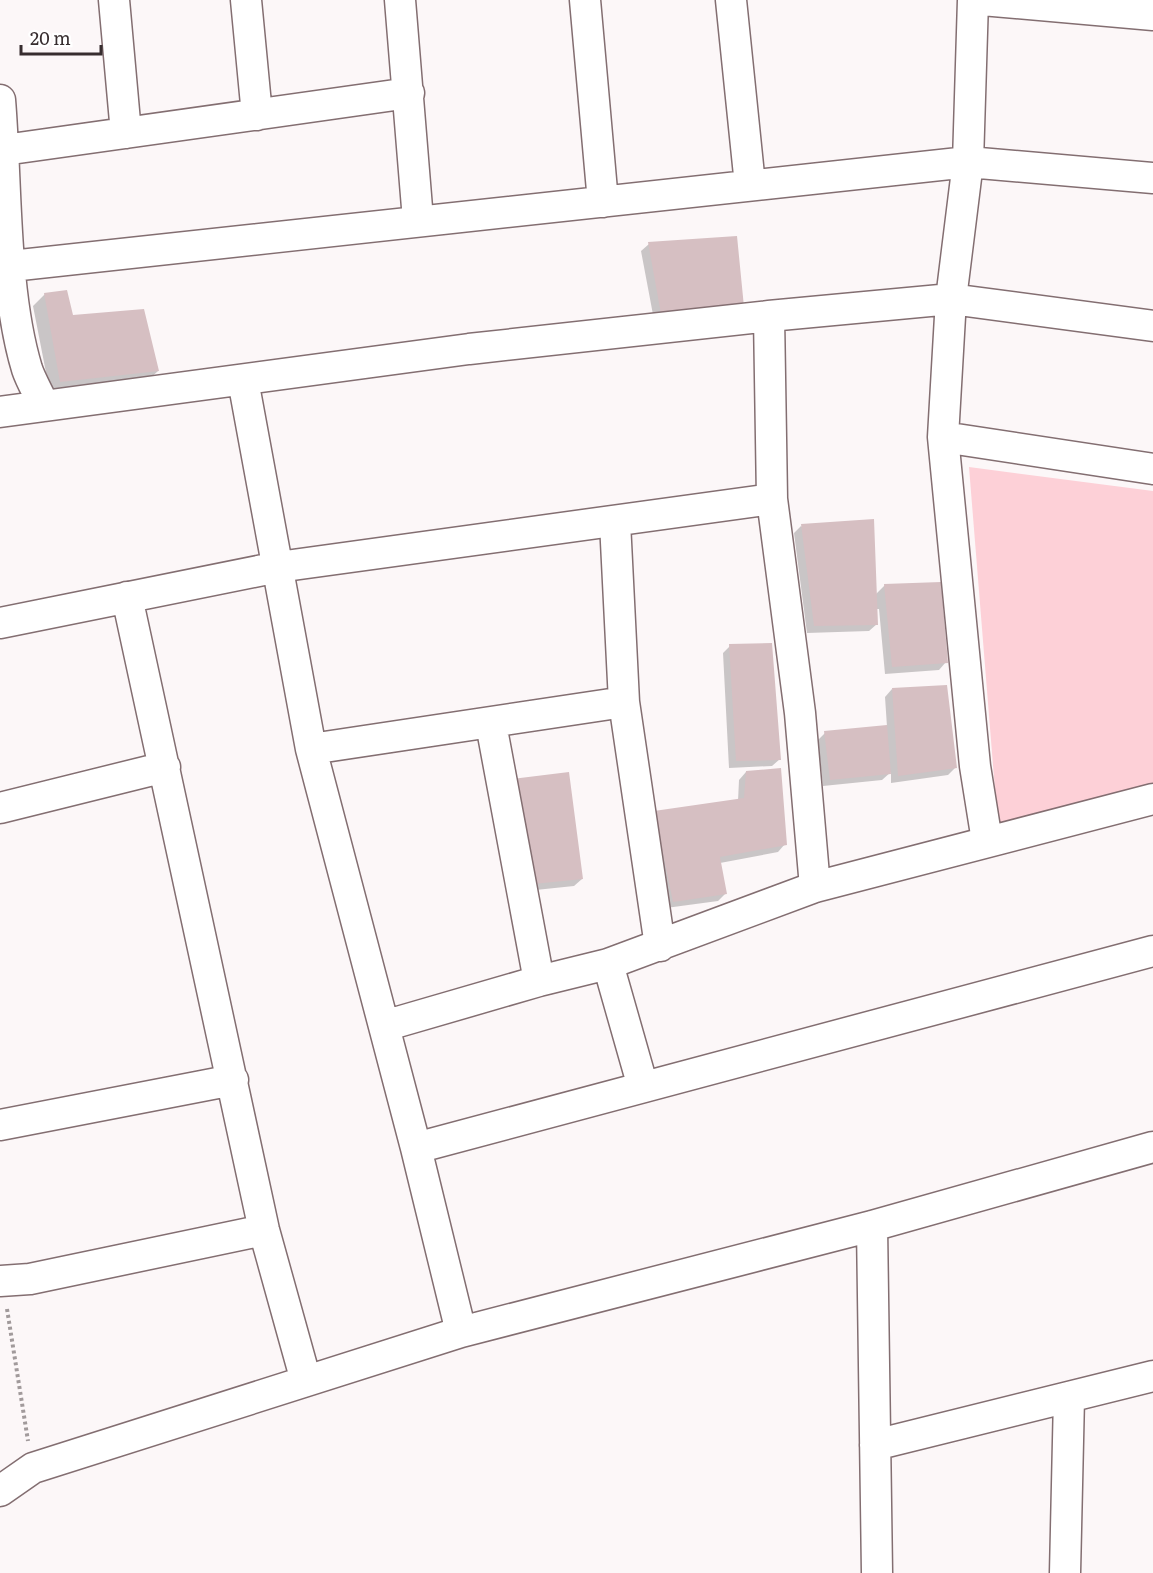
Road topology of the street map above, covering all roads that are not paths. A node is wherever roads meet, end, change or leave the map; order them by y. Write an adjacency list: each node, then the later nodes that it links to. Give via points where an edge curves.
1 (114, 0): 12 (street)
2 (246, 0): 11 (street)
3 (400, 0): 9 (street)
4 (585, 0): 17 (street)
5 (731, 0): 16 (street)
6 (973, 0): 14 (street)
7 (982, 0): 8 (street)
8 (1153, 15)
9 (409, 93): 11 (street); 18 (street)
10 (0, 100): 13 (street)
11 (257, 115): 12 (street)
12 (126, 133): 13 (street)
13 (4, 150): 19 (street)
14 (968, 162): 15 (street); 16 (street); 20 (street)
15 (1153, 178)
16 (750, 186): 17 (street)
17 (603, 202): 18 (street)
18 (418, 220): 19 (street)
19 (11, 266): 24 (street, via 19,337 28,371)
20 (951, 299): 21 (street); 22 (street); 26 (street)
21 (769, 316): 23 (street, via 469,349); 28 (street)
22 (1153, 326)
23 (243, 380): 24 (street); 30 (street)
24 (44, 406): 25 (street)
25 (0, 412)
26 (943, 437): 27 (street); 39 (street, via 975,766)
27 (1153, 469)
28 (772, 499): 29 (street); 40 (street, via 800,713)
29 (615, 522): 30 (street); 33 (street)
30 (278, 567): 31 (street); 35 (street)
31 (127, 597): 32 (street); 36 (street)
32 (0, 623)
33 (624, 702): 34 (street); 41 (street)
34 (491, 724): 35 (street); 44 (street)
35 (311, 749): 45 (street)
36 (165, 768): 38 (street); 46 (street)
37 (1153, 799): 39 (street)
38 (0, 808)
39 (987, 841): 40 (street)
40 (815, 887): 41 (street)
41 (660, 946): 43 (street)
42 (1153, 951): 47 (street)
43 (608, 964): 44 (street); 47 (street)
44 (539, 981): 45 (street)
45 (384, 1026): 50 (street)
46 (233, 1080): 48 (street); 52 (street)
47 (643, 1087): 50 (street)
48 (0, 1125)
49 (1153, 1147): 51 (street)
50 (416, 1148): 54 (street)
51 (872, 1226): 54 (street); 58 (street)
52 (264, 1230): 53 (street, via 30,1279); 56 (street)
53 (1, 1281)
54 (461, 1332): 56 (street)
55 (1153, 1376): 57 (street)
56 (306, 1381): 59 (street, via 33,1468)
57 (1069, 1397): 58 (street); 61 (street)
58 (875, 1445): 60 (street)
59 (0, 1491)
60 (877, 1573)
61 (1065, 1573)

